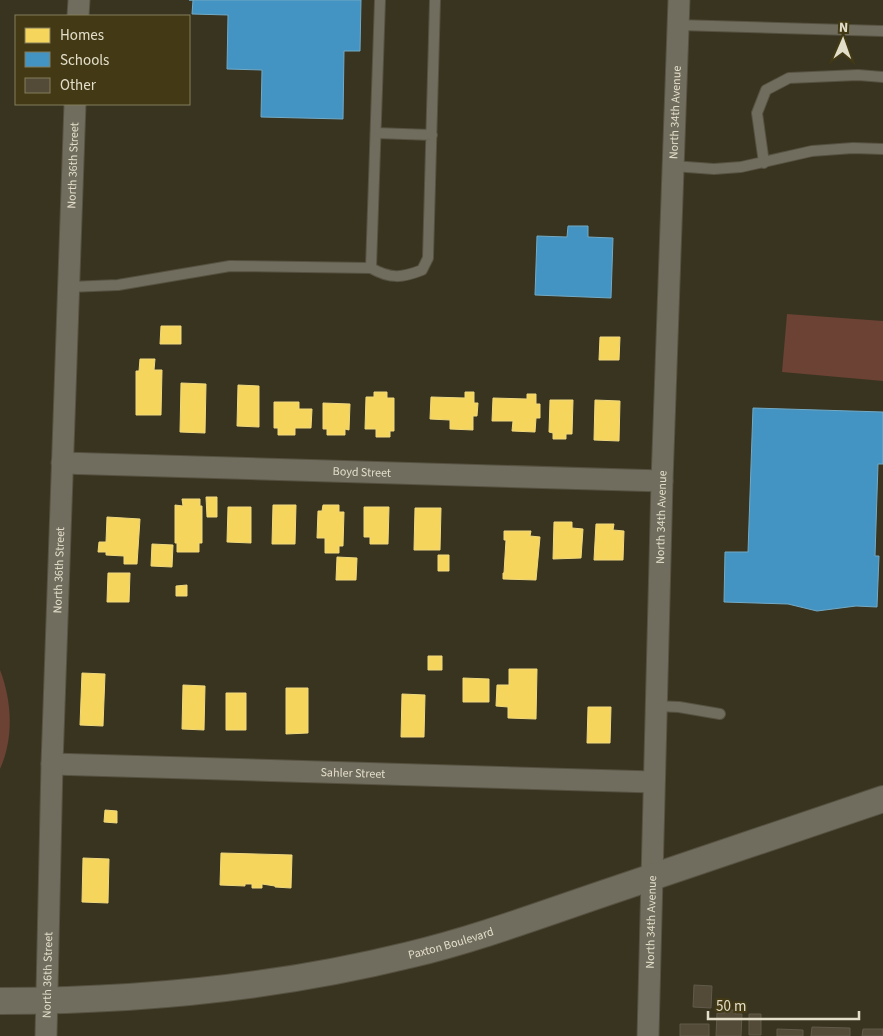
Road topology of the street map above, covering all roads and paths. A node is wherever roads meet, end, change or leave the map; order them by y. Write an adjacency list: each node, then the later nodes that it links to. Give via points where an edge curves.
1 (79, 0): 5 (street)
2 (380, 0): 10 (lane)
3 (435, 0): 11 (lane)
4 (679, 0): 6 (street, North 34th Avenue)
5 (78, 15)
6 (678, 25): 7 (lane); 14 (street, North 34th Avenue)
7 (883, 31)
8 (883, 77): 13 (lane, via 788,78 766,90 757,113)
9 (75, 105): 16 (street, North 36th Street)
10 (376, 134): 11 (lane); 15 (lane)
11 (432, 135): 15 (lane, via 428,258 422,270 405,277 383,275)
12 (883, 149): 13 (lane, via 812,151)
13 (764, 163): 14 (lane, via 741,168)
14 (673, 166): 18 (street, North 34th Avenue)
15 (371, 268): 16 (lane, via 230,266 118,285)
16 (69, 287): 17 (street, North 36th Street)
17 (62, 463): 18 (street, Boyd Street); 21 (street, North 36th Street)
18 (662, 481): 19 (street, North 34th Avenue)
19 (656, 706): 20 (lane); 22 (street, North 34th Avenue)
20 (720, 714)
21 (52, 764): 22 (street, Sahler Street); 26 (street, North 36th Street)
22 (654, 782): 24 (street, North 34th Avenue)
23 (883, 799): 24 (street, Paxton Boulevard)
24 (652, 877): 26 (street, Paxton Boulevard, via 481,935 339,971 197,993); 28 (street, North 34th Avenue)
25 (0, 1001): 26 (street, Paxton Boulevard)
26 (46, 1001): 27 (street, North 36th Street)
27 (46, 1036)
28 (648, 1036)

